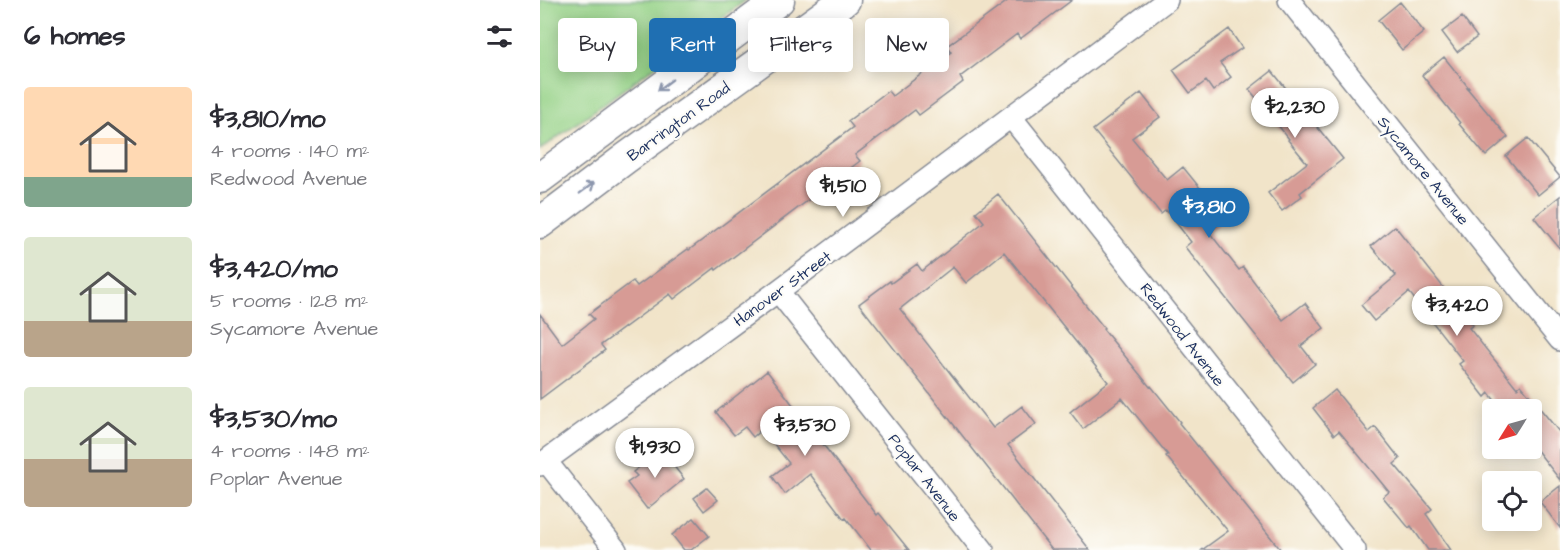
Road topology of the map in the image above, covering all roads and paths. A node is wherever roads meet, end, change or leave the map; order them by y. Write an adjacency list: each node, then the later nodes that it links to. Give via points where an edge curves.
1 (779, 0): 6 (main road, one-way to 6)
2 (845, 0): 7 (main road, Barrington Road, one-way to 2)
3 (1167, 0): 5 (street, Hanover Street)
4 (1289, 0): 9 (street, Sycamore Avenue)
5 (1011, 117): 8 (street, Hanover Street); 13 (street, Redwood Avenue)
6 (540, 178)
7 (540, 223)
8 (778, 291): 10 (street, Hanover Street); 12 (street, Poplar Avenue)
9 (1560, 340)
10 (543, 463): 11 (street)
11 (616, 550)
12 (983, 550)
13 (1354, 550)

